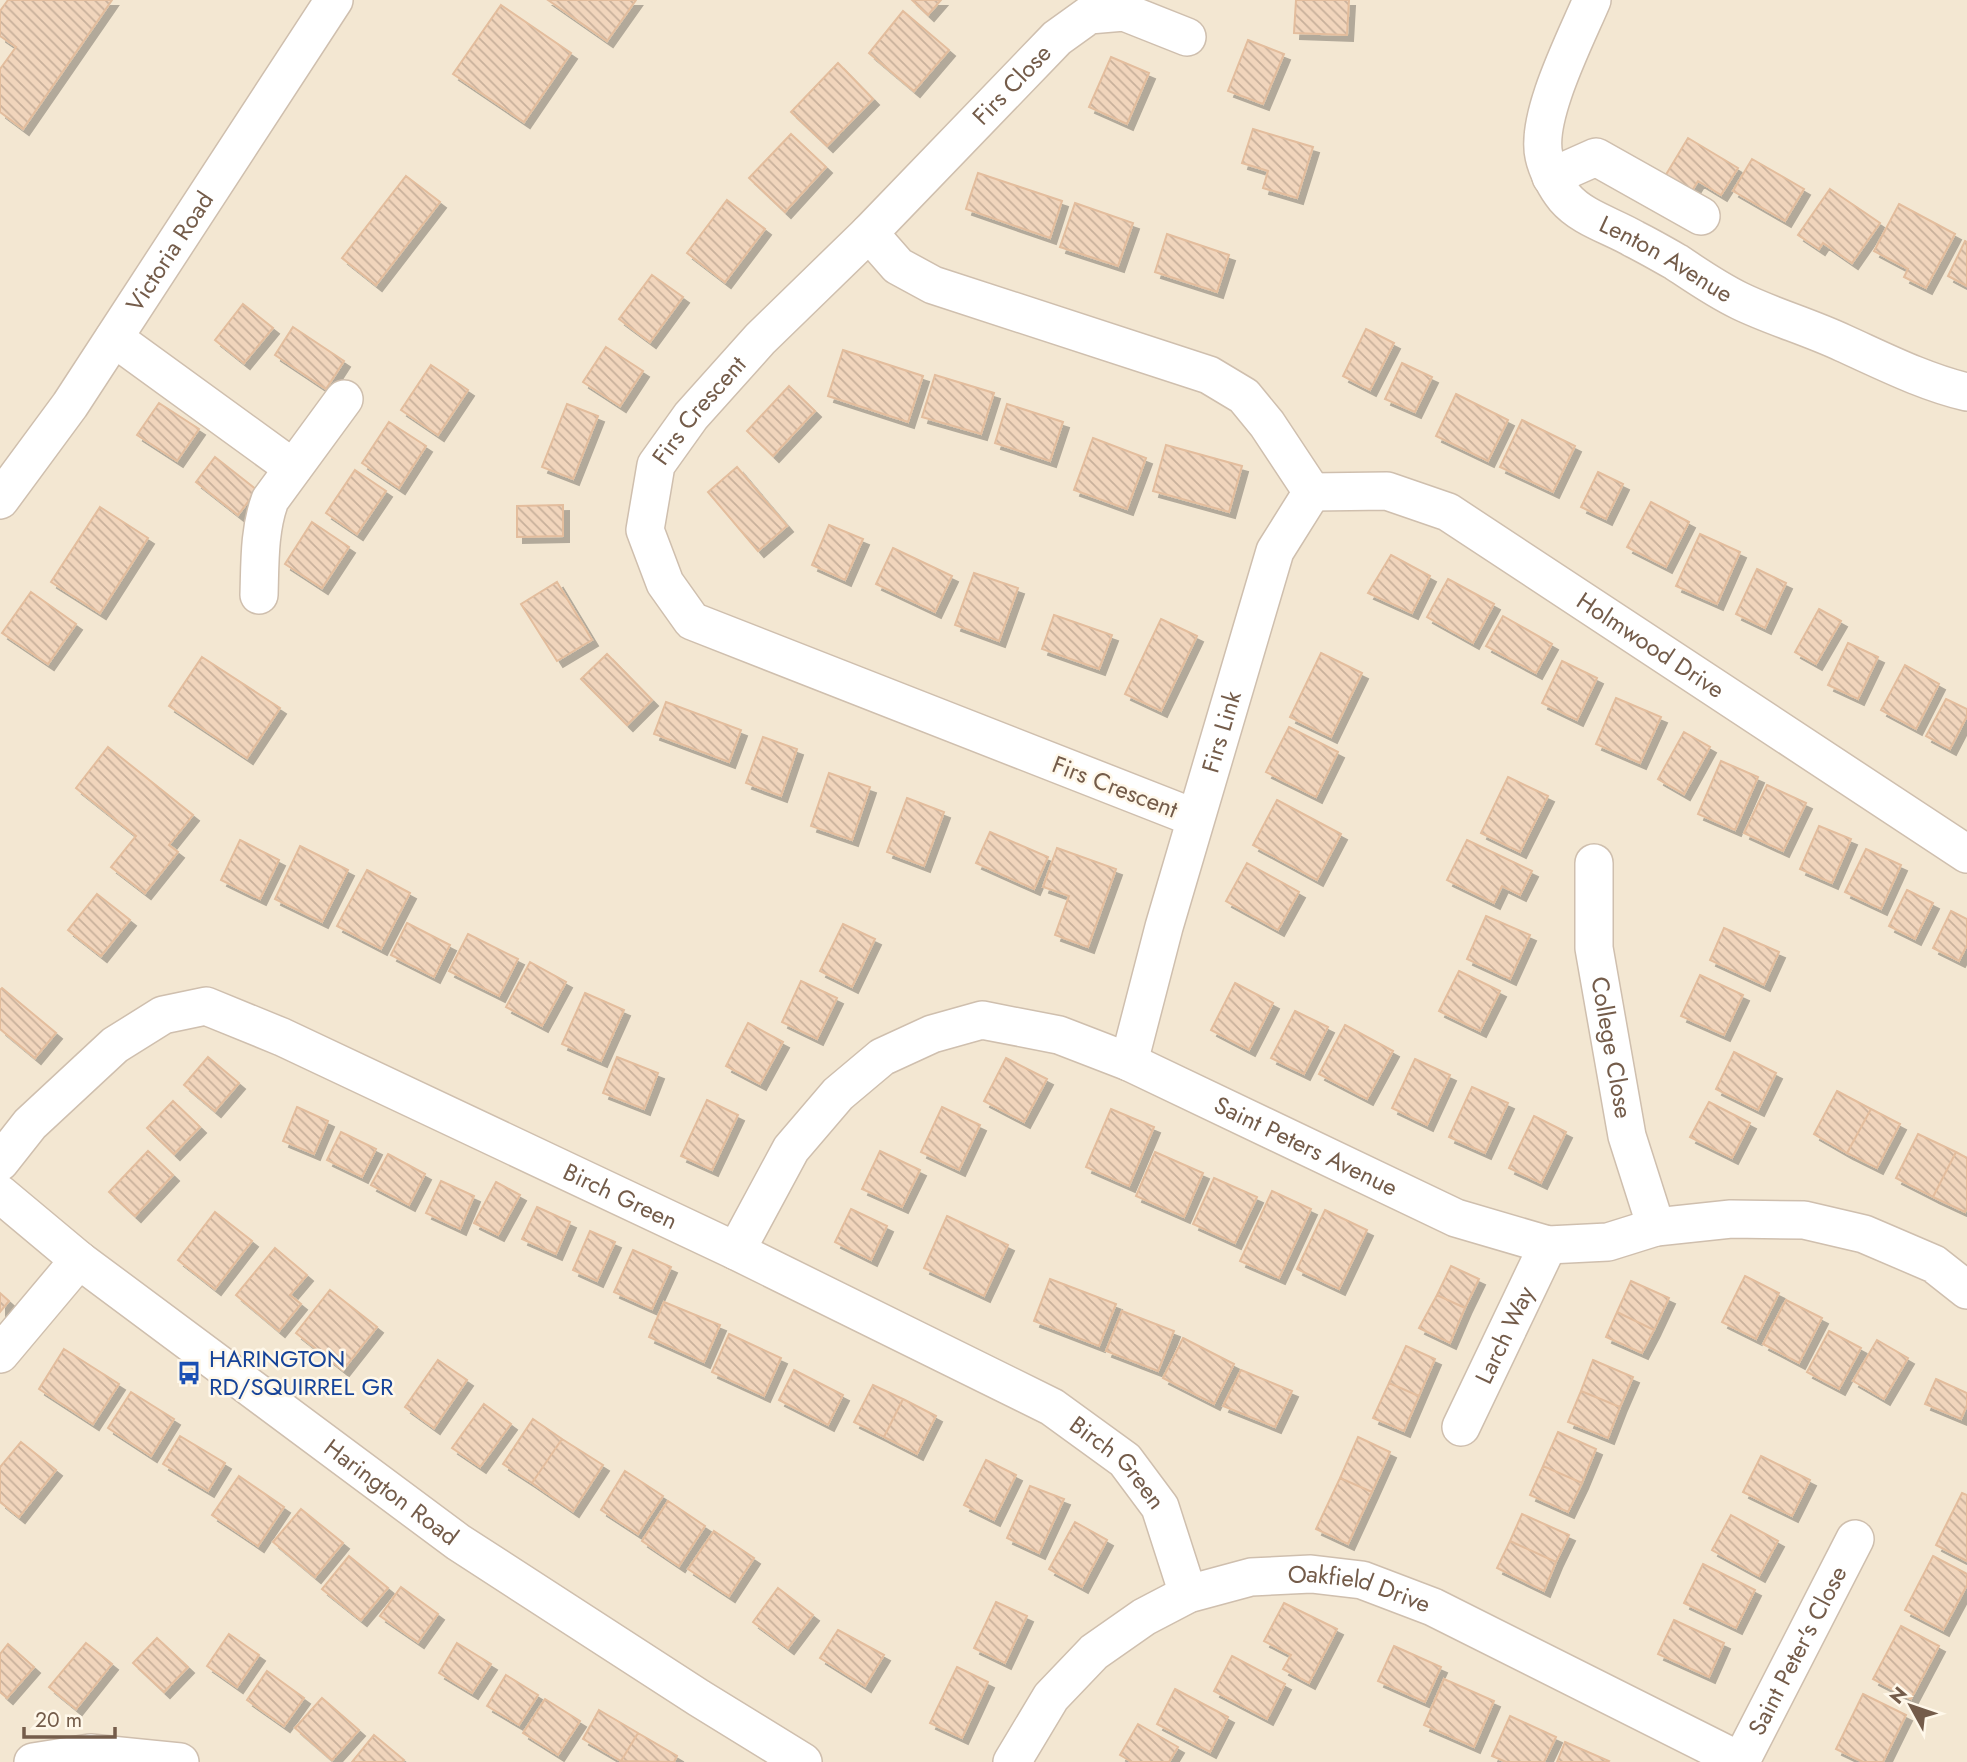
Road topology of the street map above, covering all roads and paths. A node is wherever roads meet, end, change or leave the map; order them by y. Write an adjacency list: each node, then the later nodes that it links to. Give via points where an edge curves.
1 (334, 0): 7 (street, Victoria Road)
2 (1591, 0): 4 (street, Lenton Avenue, via 1545,116 1542,140)
3 (1187, 37): 6 (street, Firs Close, via 1124,12 1090,15 1057,38)
4 (1552, 177): 5 (street, via 1596,157); 8 (street, Lenton Avenue, via 1566,200 1588,216 1730,296)
5 (1700, 216)
6 (869, 233): 11 (street, via 898,266 933,285 1209,375 1244,396); 14 (street, Firs Crescent, via 760,339 691,416 656,465 645,530 665,583 692,621)
7 (114, 338): 10 (street); 12 (street, Victoria Road)
8 (1967, 392)
9 (344, 399): 10 (street)
10 (293, 468): 13 (street, via 264,516)
11 (1312, 492): 14 (street, Firs Link, via 1275,551); 15 (street, Holmwood Drive, via 1387,491 1448,512)
12 (0, 500)
13 (259, 595)
14 (1195, 818): 17 (street, Firs Link)
15 (1967, 854)
16 (1594, 863): 20 (street, College Close, via 1594,948 1627,1136)
17 (1129, 1062): 21 (street, Saint Peters Avenue, via 1456,1218); 22 (street, Saint Peters Avenue, via 1059,1035 982,1020 932,1034 882,1057 838,1094 791,1149)
18 (0, 1161): 22 (street, Birch Green, via 30,1124 115,1045 163,1015 206,1006 282,1037)
19 (0, 1194): 23 (street, Harington Road)
20 (1656, 1227): 21 (street, Saint Peters Avenue, via 1608,1242); 24 (street, Saint Peters Avenue, via 1731,1219 1804,1220 1864,1234 1934,1264)
21 (1548, 1245): 26 (street, Larch Way)
22 (736, 1251): 28 (street, Birch Green, via 1052,1407 1093,1435 1125,1460 1160,1507)
23 (79, 1260): 25 (street); 31 (street, Harington Road, via 458,1542)
24 (1967, 1290)
25 (0, 1354)
26 (1461, 1427)
27 (1855, 1539): 33 (street, Saint Peter's Close)
28 (1188, 1594): 32 (street, Oakfield Drive, via 1144,1617 1094,1652 1051,1697); 33 (street, Oakfield Drive, via 1251,1577 1311,1574 1362,1580 1433,1607)
29 (33, 1762): 30 (street, via 90,1753)
30 (180, 1762)
31 (803, 1762)
32 (1012, 1762)
33 (1742, 1762)

